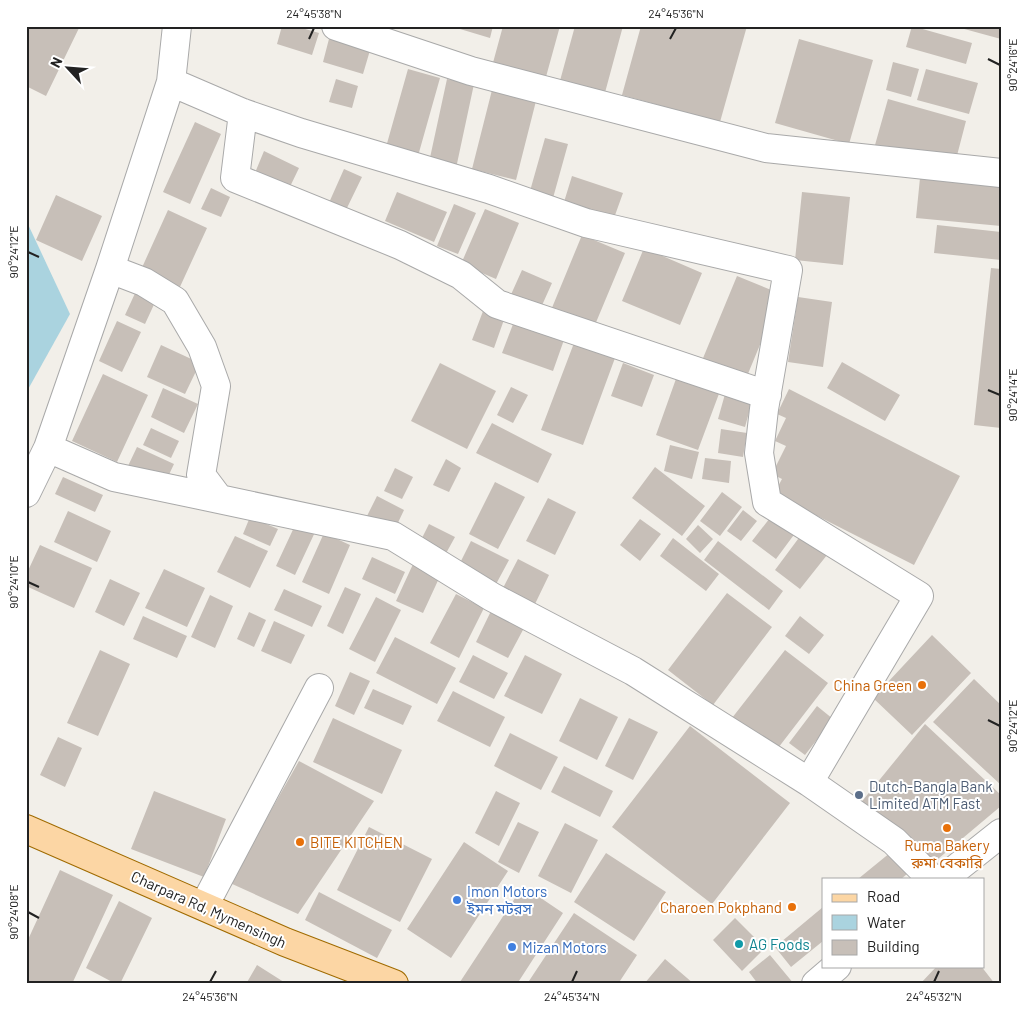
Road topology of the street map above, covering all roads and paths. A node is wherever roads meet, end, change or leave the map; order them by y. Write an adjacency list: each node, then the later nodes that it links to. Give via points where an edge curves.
1 (177, 26): 3 (street)
2 (336, 26): 5 (street, via 471,71 766,148)
3 (171, 82): 4 (street); 6 (street)
4 (243, 113): 7 (street, via 235,178 400,245 462,275 497,304); 7 (street, via 489,189 586,223 788,270)
5 (1001, 173)
6 (110, 269): 8 (street); 10 (street, via 144,282 175,301 202,347 216,386 201,474)
7 (766, 394): 12 (street, via 759,453 767,502 919,596)
8 (48, 448): 9 (street); 10 (street, via 114,477)
9 (26, 493)
10 (219, 499): 12 (street, via 393,536 492,598 632,671)
11 (319, 688): 17 (street)
12 (809, 782): 15 (street, via 894,841)
13 (26, 829): 17 (main road, Charpara Rd, Mymensingh)
14 (1001, 833): 16 (street)
15 (931, 878)
16 (944, 878)
17 (204, 906): 19 (main road, Charpara Rd, Mymensingh, via 284,942)
18 (835, 968): 20 (street)
19 (394, 984)
20 (816, 984)

